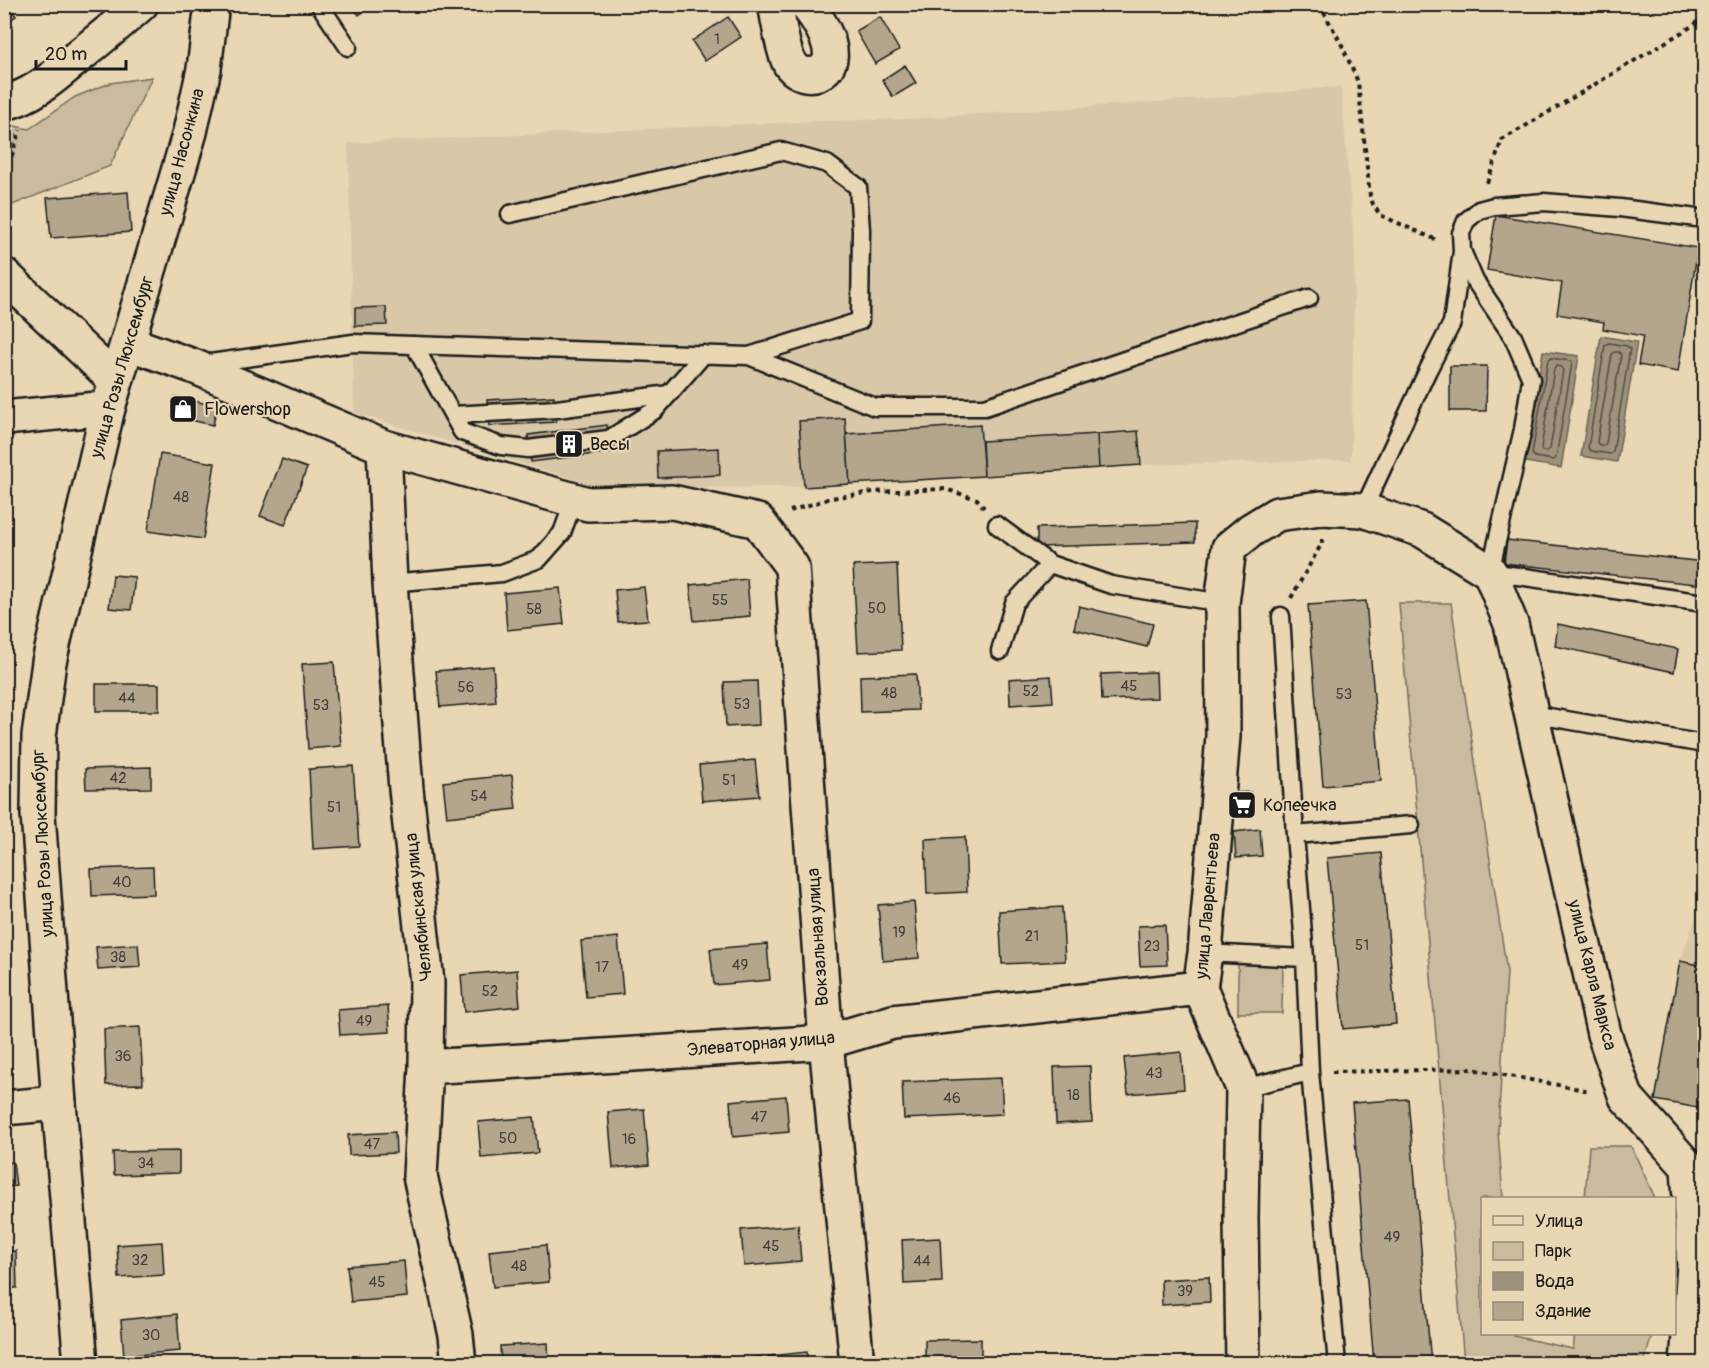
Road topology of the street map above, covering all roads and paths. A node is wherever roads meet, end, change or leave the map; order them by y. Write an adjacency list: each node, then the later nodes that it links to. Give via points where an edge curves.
1 (141, 4): 9 (street, via 40,87)
2 (212, 4): 13 (street, улица Насонкина, via 192,122)
3 (319, 4): 8 (lane)
4 (775, 4): 5 (street, via 788,61 807,76 826,68 830,49 819,20)
5 (806, 4)
6 (1319, 4): 14 (path, via 1358,82 1373,204 1380,214)
7 (1704, 16): 10 (path, via 1502,140)
8 (348, 46)
9 (4, 103)
10 (1479, 210): 12 (lane, via 1545,202); 14 (lane, via 1466,221 1461,233)
11 (510, 214): 20 (lane, via 781,151 827,164 858,187 860,321)
12 (1704, 219)
13 (161, 228): 17 (street, улица Розы Люксембург)
14 (1462, 250): 29 (lane, via 1452,322); 33 (lane, via 1475,280 1513,337 1531,379)
15 (4, 274): 22 (street)
16 (1309, 298): 20 (lane, via 984,407 875,407)
17 (128, 343): 21 (street); 22 (street, улица Розы Люксембург)
18 (414, 345): 19 (lane); 21 (lane, via 353,342); 24 (lane)
19 (704, 354): 20 (lane); 23 (lane)
20 (749, 356)
21 (193, 366): 26 (street)
22 (112, 394): 25 (street); 51 (street, улица Розы Люксембург, via 49,662 39,736 38,814)
23 (669, 394): 24 (lane, via 557,408); 24 (lane, via 656,410 609,438 528,448 501,446 462,432)
24 (453, 415)
25 (4, 418)
26 (384, 447): 27 (street); 34 (street, Челябинская улица)
27 (574, 501): 30 (street, via 672,502); 34 (lane, via 562,534 538,560 502,573)
28 (1321, 508): 29 (street); 35 (street, улица Лаврентьева, via 1277,514 1229,548); 37 (path, via 1322,543)
29 (1363, 510): 33 (street, via 1422,531)
30 (758, 522): 31 (path, via 831,498 945,489 977,499); 46 (street, Вокзальная улица, via 792,567)
31 (997, 525): 32 (lane)
32 (1050, 564): 35 (lane, via 1111,585); 38 (lane, via 1014,603)
33 (1490, 572): 36 (lane); 39 (street, улица Карла Маркса, via 1511,624)
34 (390, 584): 47 (street, Челябинская улица, via 406,789 428,982)
35 (1222, 603): 43 (street, улица Лаврентьева, via 1223,736)
36 (1704, 603)
37 (1281, 616): 42 (lane)
38 (1000, 651)
39 (1532, 714): 40 (lane); 50 (street, улица Карла Маркса, via 1604,1034)
40 (1704, 744)
41 (1411, 825): 42 (lane)
42 (1295, 836): 44 (lane)
43 (1205, 953): 44 (lane); 45 (street, улица Лаврентьева)
44 (1305, 958): 48 (lane)
45 (1200, 988): 46 (street, Элеваторная улица, via 892,1022); 49 (street, улица Лаврентьева)
46 (826, 1042): 47 (street, Элеваторная улица); 56 (street, Вокзальная улица)
47 (426, 1067): 55 (street, Челябинская улица, via 420,1176)
48 (1310, 1072): 49 (lane); 50 (path, via 1472,1069); 58 (lane)
49 (1243, 1088): 57 (street, улица Лаврентьева)
50 (1626, 1097): 53 (street, улица Карла Маркса)
51 (59, 1103): 52 (street); 54 (street, улица Розы Люксембург)
52 (4, 1108)
53 (1696, 1169): 59 (street, улица Карла Маркса)
54 (81, 1364)
55 (459, 1364)
56 (857, 1364)
57 (1243, 1364)
58 (1337, 1364)
59 (1687, 1364)

